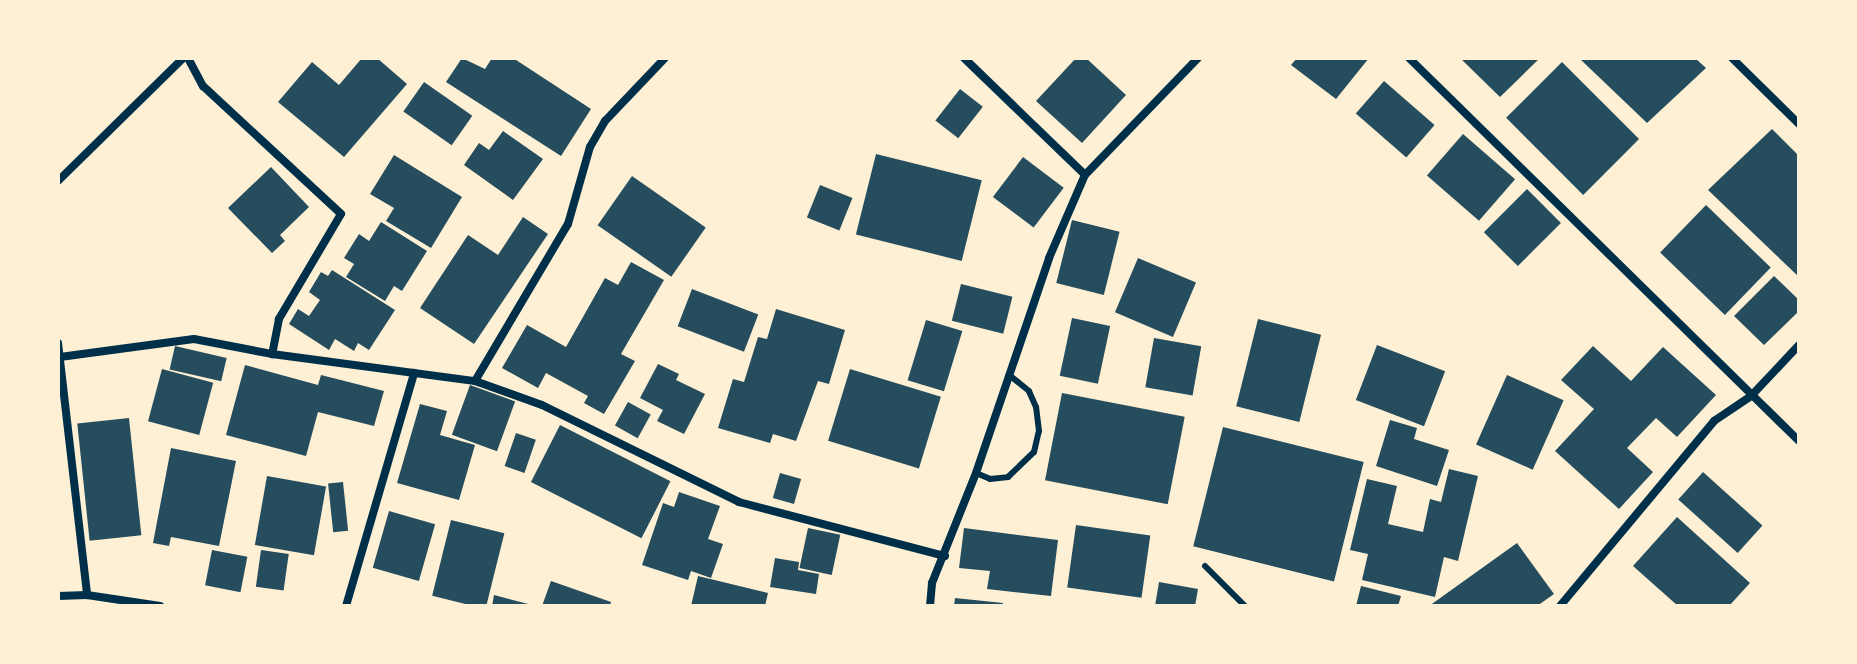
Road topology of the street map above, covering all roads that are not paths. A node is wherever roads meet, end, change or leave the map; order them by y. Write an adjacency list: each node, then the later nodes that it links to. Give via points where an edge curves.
1 (186, 58): 9 (street); 12 (street, via 203,86 341,214 279,319)
2 (665, 58): 16 (street, via 605,121 590,147 568,224)
3 (964, 58): 8 (street)
4 (1198, 58): 8 (street)
5 (1409, 58): 17 (street)
6 (1732, 58): 7 (street)
7 (1799, 124)
8 (1085, 175): 15 (street, via 1049,258)
9 (58, 181)
10 (58, 343): 13 (street)
11 (1799, 345): 17 (street)
12 (272, 354): 13 (street, via 194,339); 14 (street)
13 (60, 357): 22 (street)
14 (414, 373): 16 (street); 26 (street)
15 (1009, 375): 19 (street); 19 (lane, via 1029,391 1036,407 1039,431 1034,452 1008,477 990,479)
16 (475, 381): 20 (street, via 542,405 739,502)
17 (1751, 396): 18 (street); 29 (street, via 1714,421)
18 (1799, 441)
19 (976, 473): 20 (street)
20 (945, 556): 27 (street, via 932,583)
21 (1205, 566): 28 (lane)
22 (87, 595): 23 (street); 24 (street)
23 (58, 596)
24 (113, 603): 25 (street)
25 (160, 606)
26 (346, 606)
27 (930, 606)
28 (1245, 606)
29 (1560, 606)

